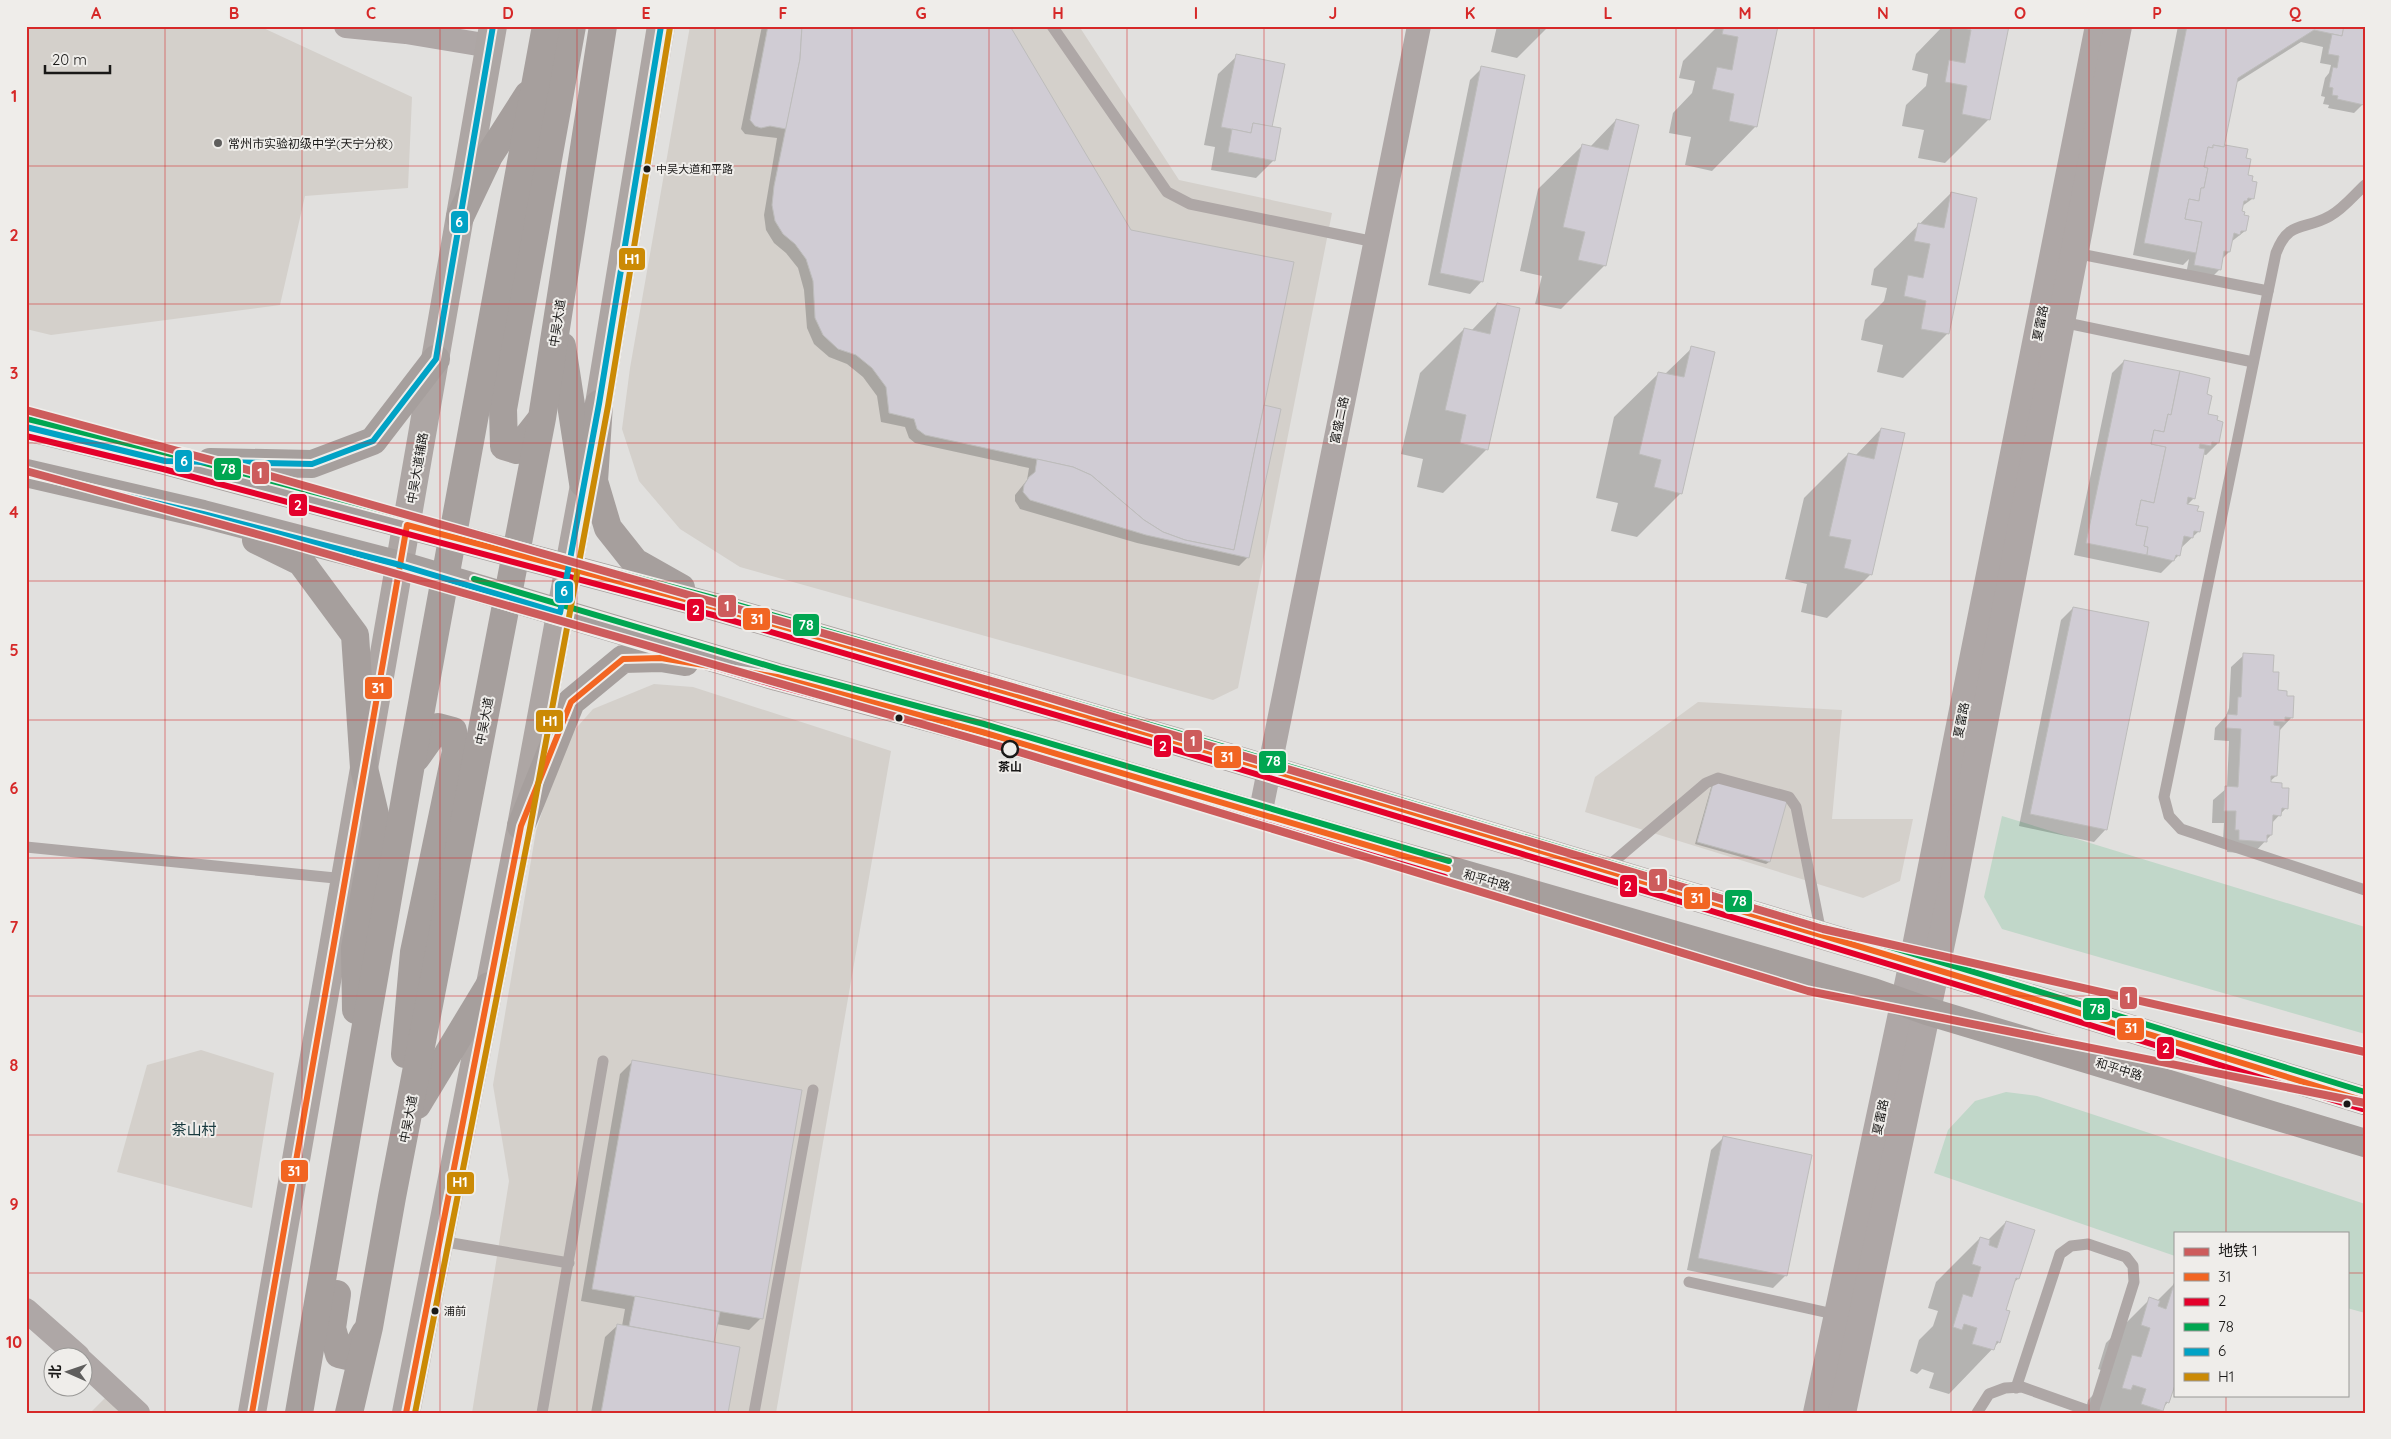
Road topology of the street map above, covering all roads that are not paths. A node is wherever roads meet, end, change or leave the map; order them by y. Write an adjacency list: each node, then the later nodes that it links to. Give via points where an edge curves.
1 (346, 26): 10 (street)
2 (546, 26): 11 (main road)
3 (572, 26): 22 (main road, via 503,410 504,446 517,450)
4 (604, 26): 17 (main road, 中吴大道)
5 (660, 26): 21 (main road)
6 (1052, 26): 14 (lane, via 1167,192 1190,204)
7 (1419, 26): 14 (street, 富盛二路)
8 (2099, 26): 49 (street, 夏雷路)
9 (2118, 26): 15 (street, 夏雷路)
10 (491, 36): 13 (main road, 中吴大道辅路)
11 (536, 83): 13 (main road, via 489,156); 29 (main road)
12 (2365, 185): 16 (lane, via 2330,216 2282,237)
13 (460, 217): 19 (main road, 中吴大道辅路)
14 (1375, 242): 40 (street, 富盛二路)
15 (2075, 253): 16 (lane); 18 (street, 夏雷路)
16 (2268, 291): 20 (lane)
17 (558, 318): 22 (main road, 中吴大道); 26 (main road)
18 (2062, 322): 20 (lane); 49 (street, 夏雷路)
19 (436, 359): 24 (main road, via 374,441 312,464); 28 (main road, 中吴大道辅路)
20 (2253, 362): 46 (lane, via 2164,797 2169,816 2181,829)
21 (599, 404): 26 (main road); 35 (main road, via 594,481 608,528 635,562)
22 (542, 418): 30 (main road, 中吴大道)
23 (26, 427): 24 (main road)
24 (165, 461): 28 (main road)
25 (26, 473): 27 (main road, 和平中路)
26 (584, 488): 32 (main road)
27 (203, 514): 31 (main road, 和平中路); 39 (main road, via 301,562 355,635)
28 (407, 526): 29 (main road); 31 (main road, 中吴大道辅路)
29 (453, 538): 30 (main road); 33 (main road)
30 (516, 554): 32 (main road); 34 (main road, 中吴大道)
31 (400, 565): 33 (main road, 和平中路); 39 (main road, 中吴大道辅路)
32 (568, 568): 35 (main road); 36 (main road)
33 (445, 579): 34 (main road, 和平中路); 38 (main road)
34 (508, 597): 36 (main road, 和平中路); 56 (main road, 中吴大道)
35 (715, 607): 40 (main road)
36 (560, 613): 37 (main road, 和平中路); 42 (main road)
37 (777, 677): 41 (main road, 和平中路, via 992,734); 42 (main road, via 662,658 623,660 571,702)
38 (411, 764): 48 (main road); 58 (main road, via 438,727 453,730 456,751 414,952)
39 (364, 768): 45 (main road, 中吴大道辅路); 53 (main road, via 377,823 355,948)
40 (1268, 769): 41 (street, 富盛二路); 44 (main road)
41 (1260, 815): 51 (main road, 和平中路)
42 (521, 826): 50 (main road)
43 (26, 847): 45 (lane)
44 (1604, 870): 47 (main road); 47 (lane, via 1706,783 1718,778 1789,797 1796,807)
45 (345, 879): 70 (main road, 中吴大道辅路)
46 (2365, 890)
47 (1821, 935): 49 (main road)
48 (377, 960): 53 (main road); 64 (main road, via 366,1127 332,1328 339,1354 352,1357)
49 (1924, 966): 51 (street, 夏雷路); 55 (main road)
50 (489, 986): 56 (main road); 59 (main road)
51 (1916, 1007): 57 (main road, 和平中路); 63 (street, 夏雷路); 77 (street, 夏雷路)
52 (603, 1061): 60 (lane)
53 (358, 1075): 71 (main road)
54 (813, 1090): 75 (lane)
55 (2365, 1101)
56 (408, 1122): 58 (main road, 中吴大道)
57 (2365, 1143)
58 (392, 1197): 64 (main road, 中吴大道)
59 (440, 1241): 60 (lane); 73 (main road)
60 (569, 1263): 74 (lane)
61 (1689, 1282): 63 (lane)
62 (26, 1310): 65 (street)
63 (1838, 1315): 76 (street, 夏雷路)
64 (369, 1327): 72 (main road, 中吴大道)
65 (67, 1346)
66 (92, 1370): 69 (street)
67 (2016, 1388): 68 (lane, via 2022,1387); 68 (lane, via 2060,1254 2071,1246 2088,1244 2126,1257 2133,1266 2134,1282); 78 (lane, via 1989,1394)
68 (2094, 1412)
69 (138, 1413)
70 (252, 1413)
71 (299, 1413)
72 (349, 1413)
73 (406, 1413)
74 (542, 1413)
75 (754, 1413)
76 (1817, 1413)
77 (1842, 1413)
78 (1977, 1413)

